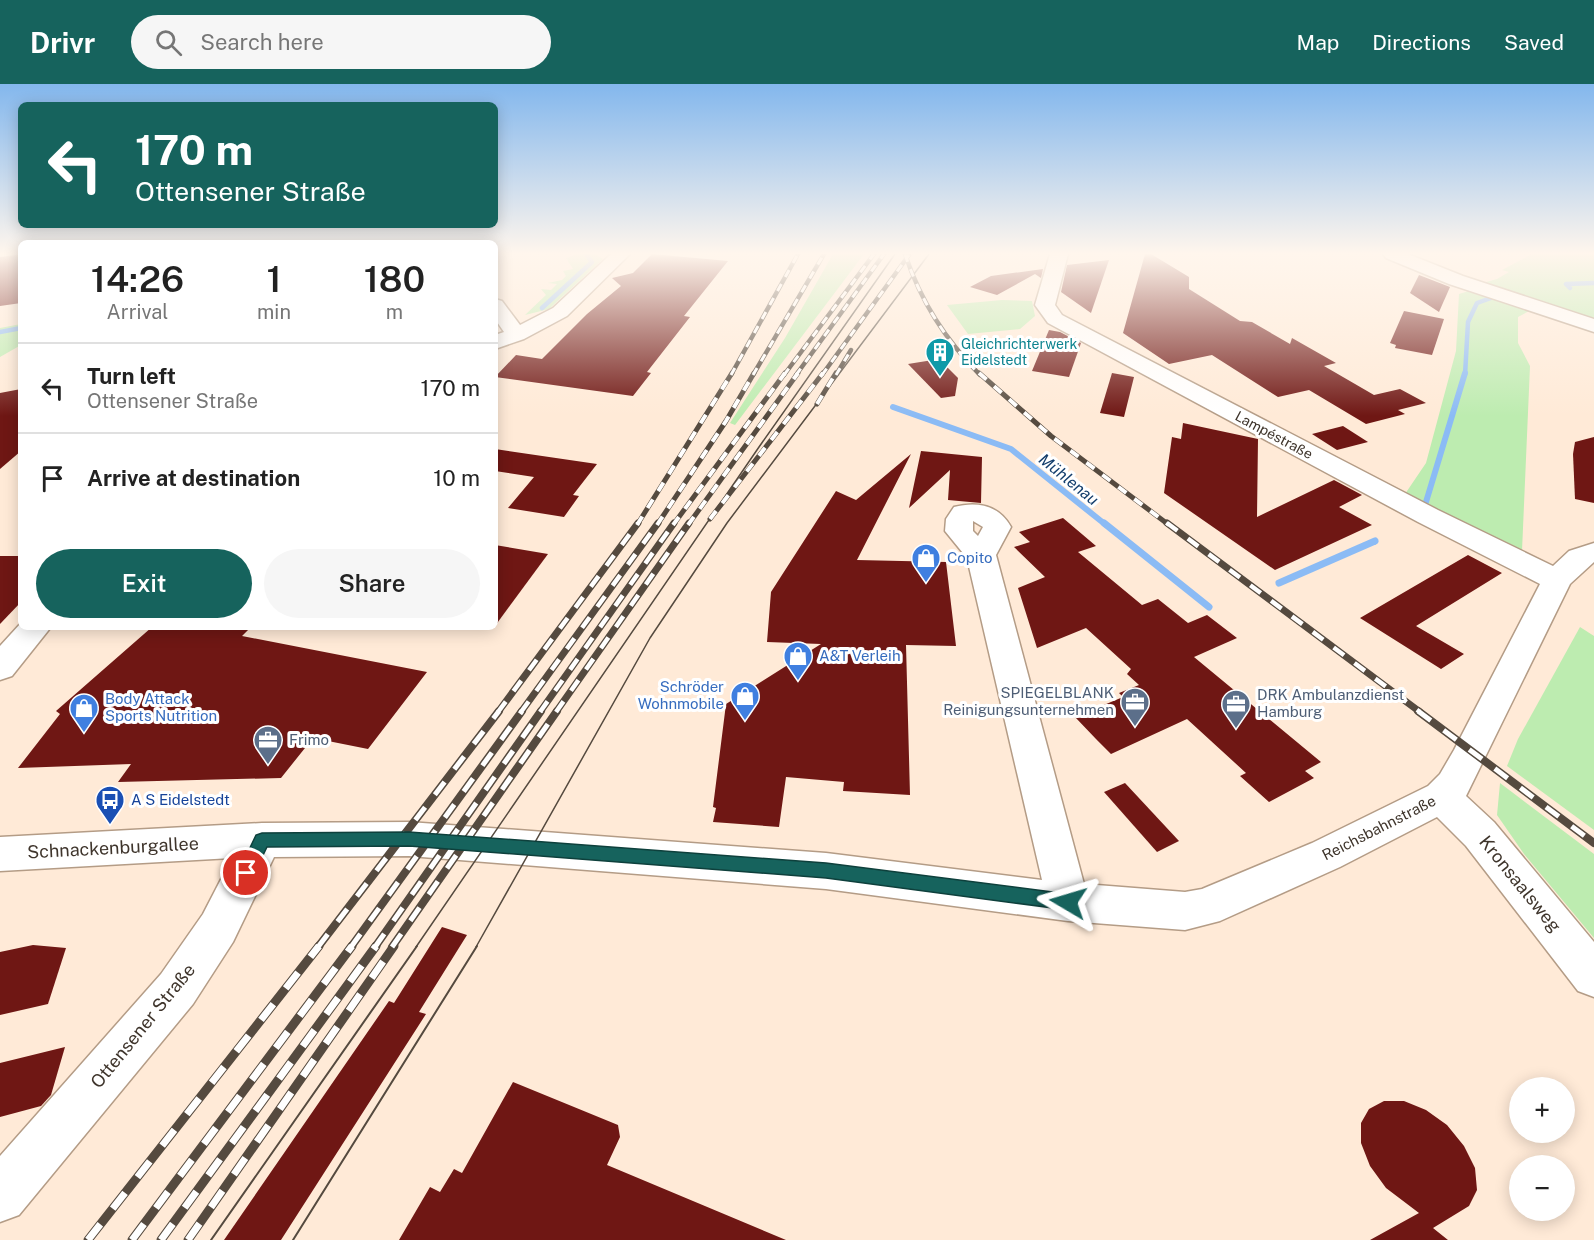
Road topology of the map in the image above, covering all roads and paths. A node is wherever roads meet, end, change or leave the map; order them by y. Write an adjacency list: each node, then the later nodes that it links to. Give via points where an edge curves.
1 (564, 308): 6 (street)
2 (1046, 308): 10 (street, Lampéstraße, via 1055,319)
3 (1540, 308): 5 (street)
4 (498, 309): 6 (street)
5 (1594, 326)
6 (517, 335): 7 (street)
7 (498, 342)
8 (1594, 552): 10 (street, Reichsbahnstraße, via 1579,557)
9 (981, 555): 16 (street)
10 (1557, 580): 13 (street, Reichsbahnstraße, via 1468,759 1454,785)
11 (32, 630): 12 (street)
12 (0, 668)
13 (1441, 797): 16 (street, Reichsbahnstraße, via 1326,855 1205,908 1185,911); 17 (street, Kronsaalsweg, via 1480,834)
14 (262, 840): 15 (street, Schnackenburgallee); 16 (street, Reichsbahnstraße, via 409,839 677,858 826,871); 18 (street, Ottensener Straße, via 218,927 177,989)
15 (0, 854)
16 (1068, 902)
17 (1594, 976)
18 (0, 1196)

